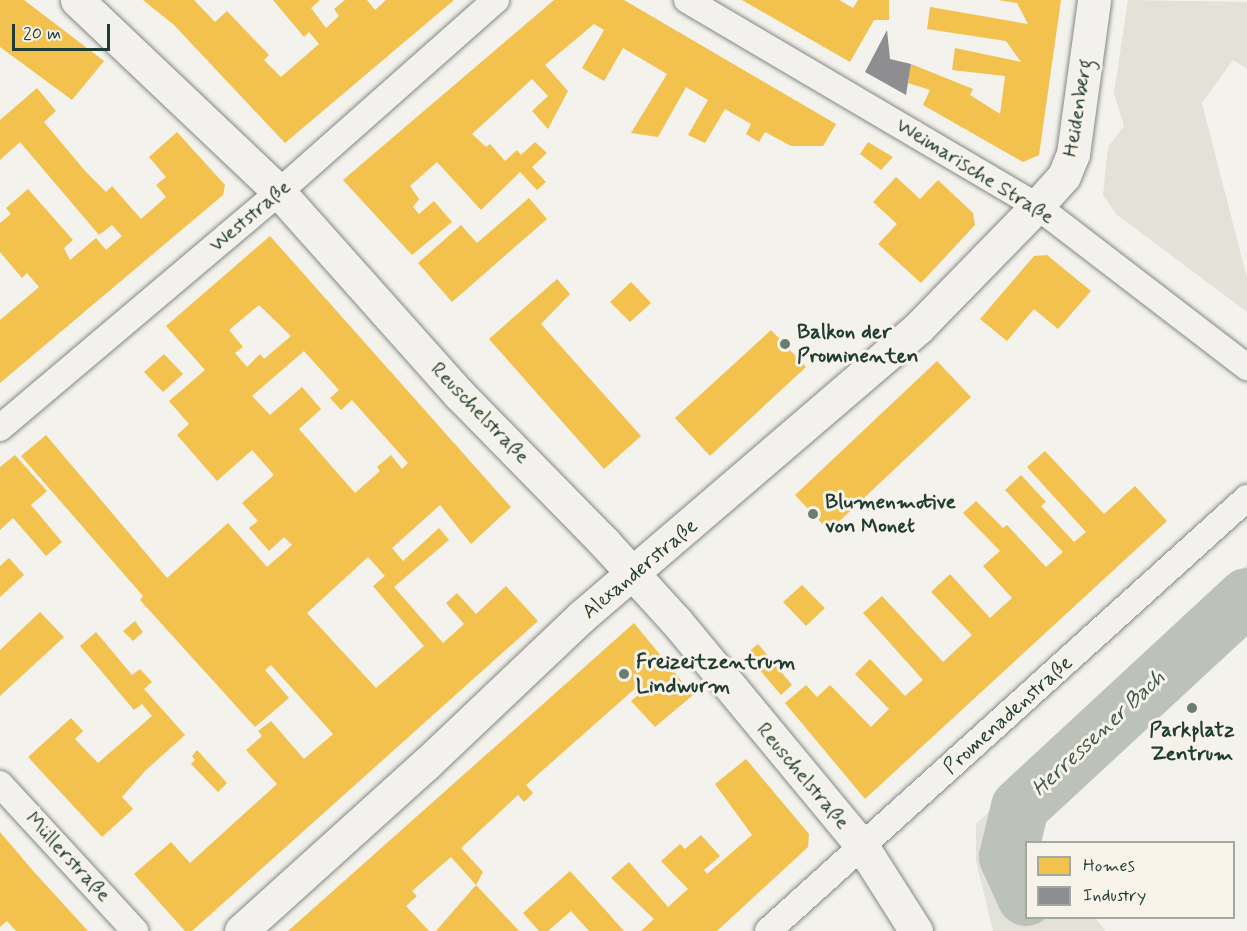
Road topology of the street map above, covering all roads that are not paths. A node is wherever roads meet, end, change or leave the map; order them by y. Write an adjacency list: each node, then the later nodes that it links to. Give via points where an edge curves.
1 (77, 0): 5 (street, Reuschelstraße)
2 (496, 0): 5 (street, Weststraße)
3 (687, 0): 6 (street, Weimarische Straße)
4 (1094, 0): 6 (street, Heidenberg, via 1073,154 1064,176)
5 (279, 192): 8 (street, Weststraße); 10 (street, Reuschelstraße, via 460,395)
6 (1037, 206): 7 (street, Weimarische Straße); 10 (street, Alexanderstraße, via 918,328)
7 (1247, 367)
8 (0, 428)
9 (1247, 498): 12 (street, Promenadenstraße)
10 (633, 574): 12 (street, Reuschelstraße); 14 (street, Alexanderstraße, via 582,616)
11 (0, 784): 13 (street, Müllerstraße)
12 (862, 846): 15 (street, Promenadenstraße); 16 (street, Reuschelstraße)
13 (135, 931)
14 (241, 931)
15 (768, 931)
16 (916, 931)

